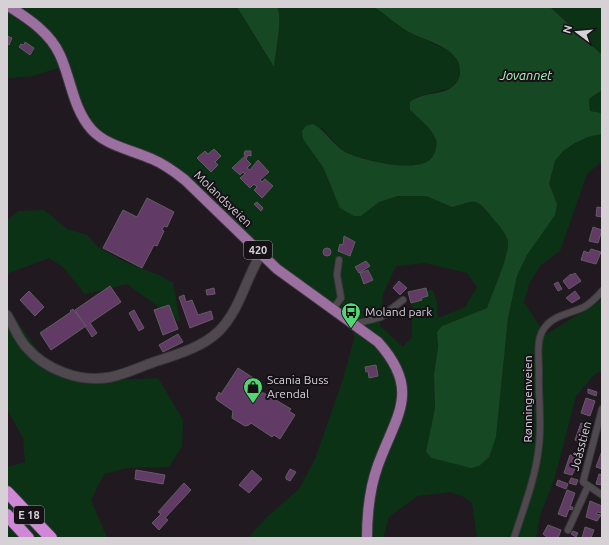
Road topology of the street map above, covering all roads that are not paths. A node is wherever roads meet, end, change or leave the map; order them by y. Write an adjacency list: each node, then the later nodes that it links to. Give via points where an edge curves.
1 (10, 7): 2 (main road, Molandsveien / 420, via 35,24 55,46 81,114 93,131 109,142 152,158 172,169)
2 (261, 254): 6 (main road, Molandsveien / 420, via 287,277); 7 (street, via 219,331 177,354 111,377 88,378 67,374 43,363 25,346)
3 (340, 260): 6 (street, via 337,274 340,298)
4 (602, 291): 18 (street, Rønningenveien, via 584,307 550,322 541,333 539,445 527,500)
5 (403, 300): 8 (street, via 381,317 359,323)
6 (333, 309): 8 (main road, Molandsveien / 420)
7 (7, 316)
8 (357, 326): 17 (main road, Molandsveien / 420, via 388,353 397,370 402,388 398,419 374,477)
9 (602, 409): 10 (street, Joåsstien, via 583,477 583,482)
10 (588, 486): 12 (street, Joåsstien); 14 (street, Joåsstien)
11 (7, 492): 16 (highway, E 18)
12 (602, 495)
13 (7, 515): 15 (highway, E 18)
14 (568, 530)
15 (28, 538)
16 (50, 538)
17 (367, 538)
18 (514, 538)

